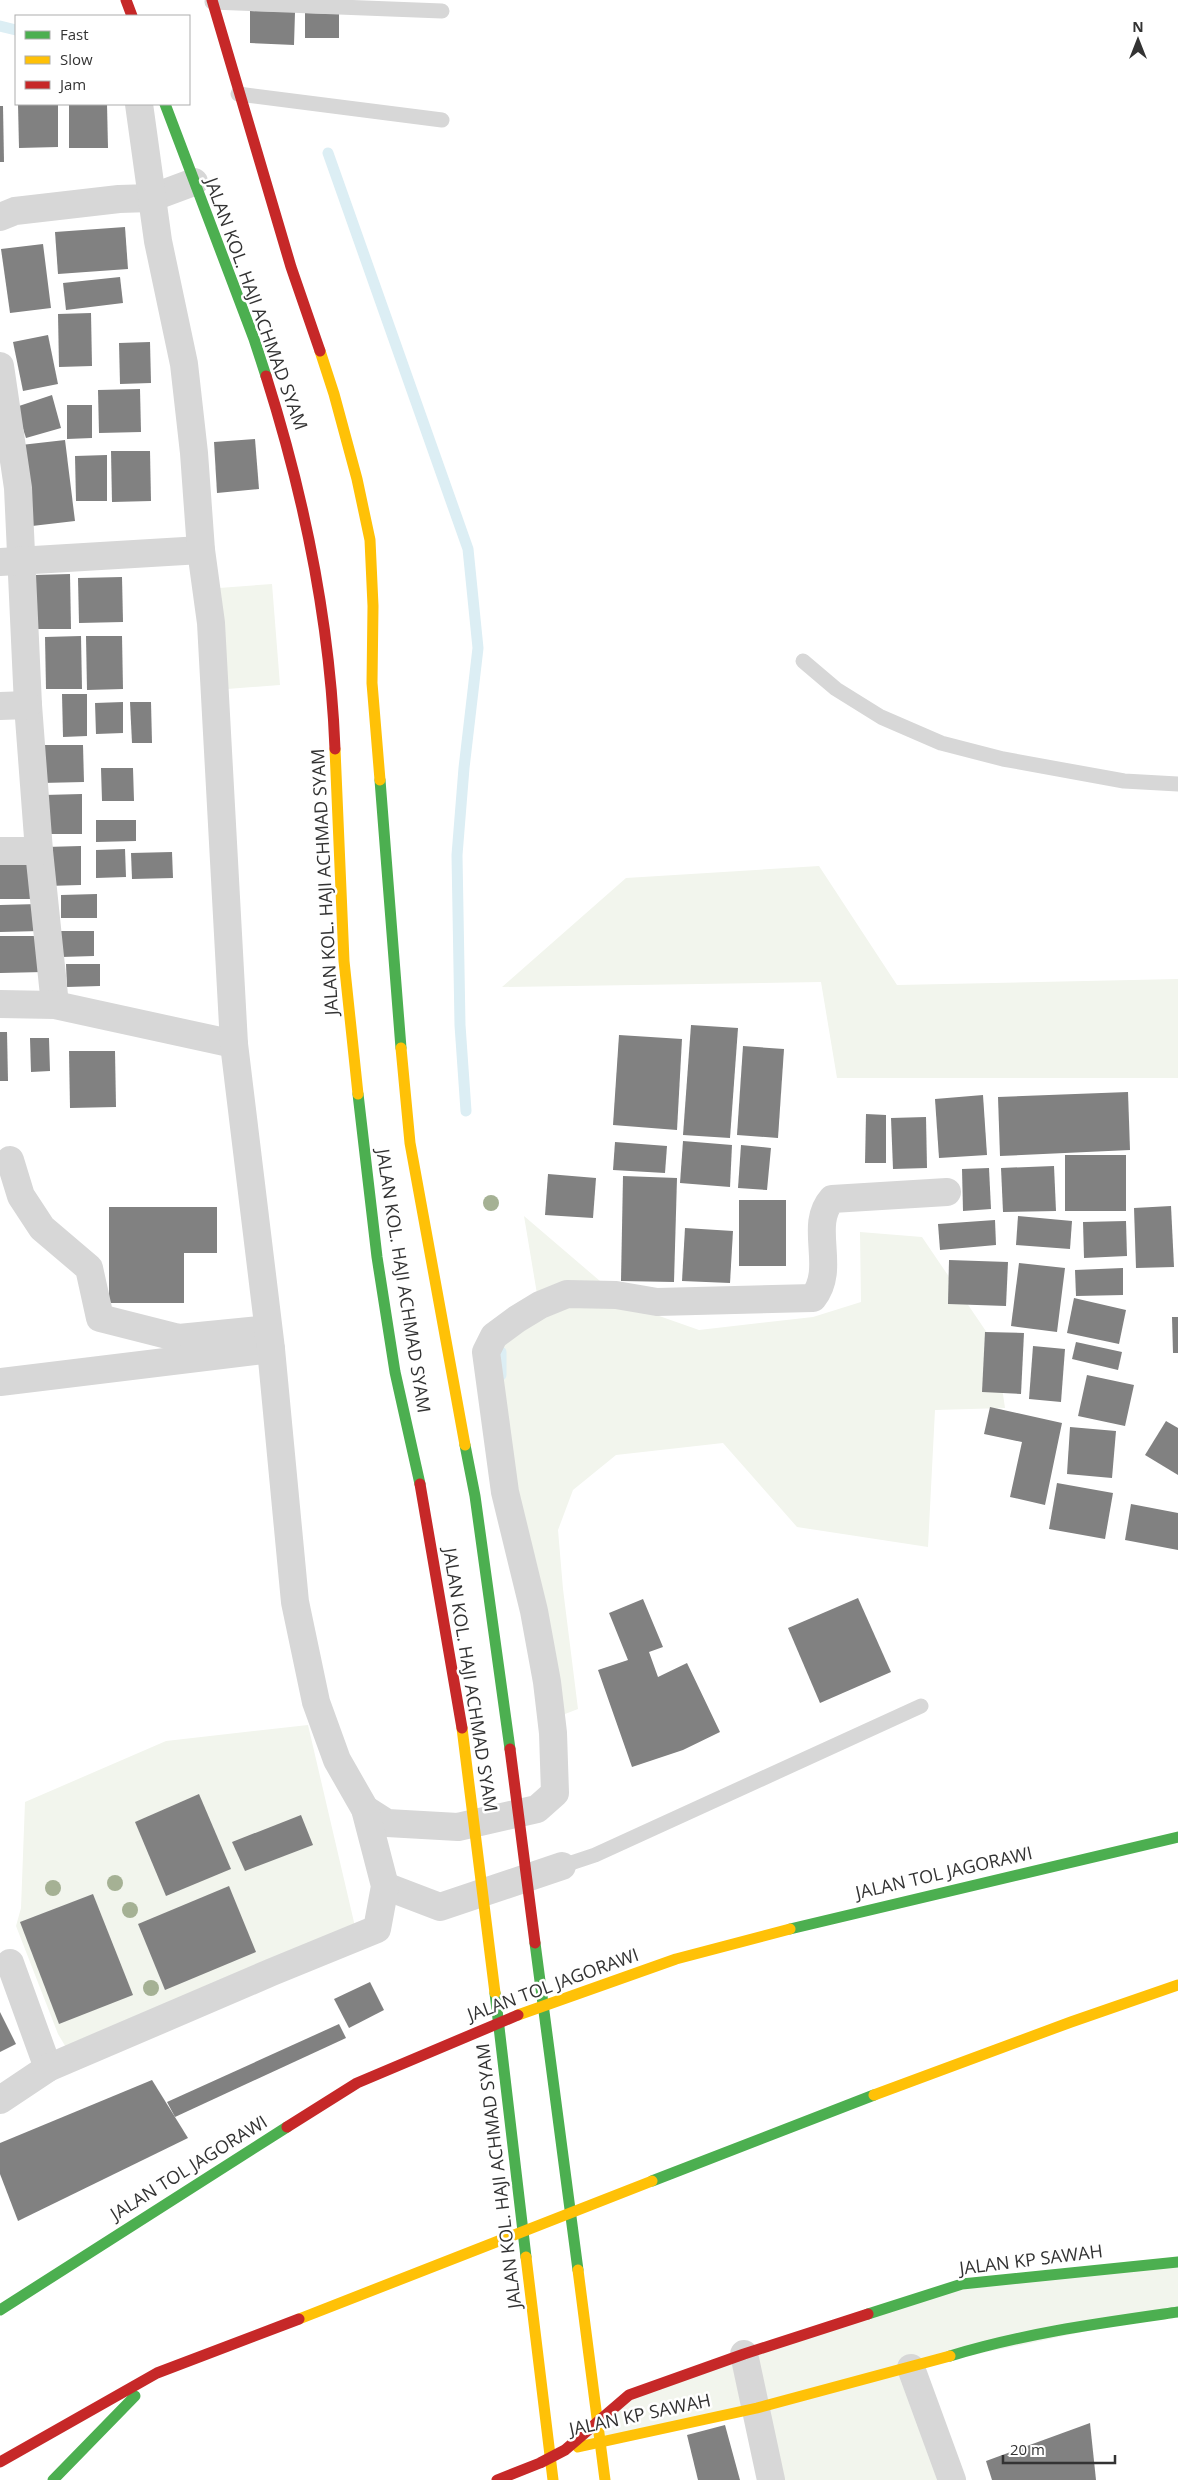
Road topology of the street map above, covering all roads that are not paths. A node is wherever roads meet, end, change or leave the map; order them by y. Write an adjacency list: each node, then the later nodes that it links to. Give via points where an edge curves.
1 (126, 0): 4 (main road)
2 (212, 1): 3 (lane); 5 (main road, JALAN KOL. HAJI ACHMAD SYAM)
3 (442, 11)
4 (132, 15)
5 (238, 94): 8 (lane); 50 (main road, JALAN KOL. HAJI ACHMAD SYAM, via 334,394 370,540 372,683 410,1143 475,1496)
6 (139, 105): 10 (street)
7 (165, 105): 9 (main road, JALAN KOL. HAJI ACHMAD SYAM)
8 (442, 120)
9 (194, 182): 10 (street); 49 (main road, JALAN KOL. HAJI ACHMAD SYAM, via 254,339 286,439 322,599 333,691 344,961 377,1257 395,1372 425,1505 468,1764)
10 (152, 198): 11 (street, via 15,211); 14 (street, via 184,364)
11 (0, 217)
12 (0, 366): 13 (street)
13 (5, 443): 15 (street, via 18,488)
14 (201, 550): 15 (street); 24 (street, via 211,623)
15 (11, 561): 17 (street)
16 (803, 660): 19 (lane, via 836,688 881,716 941,743 1003,760 1124,781)
17 (28, 705): 18 (street); 21 (street)
18 (0, 706)
19 (1178, 784)
20 (0, 851): 21 (street)
21 (39, 851): 23 (street)
22 (0, 1004): 23 (street)
23 (55, 1005): 24 (street)
24 (234, 1044): 27 (street)
25 (10, 1160): 27 (street, via 21,1196 42,1228 89,1268 100,1318 179,1338)
26 (947, 1192): 30 (street, via 832,1199 823,1219 824,1275 821,1288 813,1298 657,1302 616,1295 566,1294 540,1304 494,1336 486,1352 505,1492 534,1611 547,1682 554,1733 555,1793 537,1809 458,1827 387,1824)
27 (270, 1339): 28 (street); 30 (street, via 295,1602 316,1702 337,1760)
28 (0, 1382)
29 (921, 1706): 32 (lane, via 594,1855)
30 (365, 1808): 33 (street)
31 (1178, 1837): 39 (main road, JALAN TOL JAGORAWI, via 868,1909 676,1959 507,2019 357,2083)
32 (562, 1866): 33 (street, via 440,1907)
33 (385, 1886): 36 (street, via 377,1929)
34 (10, 1964): 36 (street)
35 (1178, 1985): 43 (main road, via 740,2146)
36 (48, 2068): 37 (street)
37 (0, 2100)
38 (1178, 2262): 41 (main road, JALAN KP SAWAH, via 962,2284)
39 (0, 2310)
40 (1178, 2312): 42 (main road, JALAN KP SAWAH, via 1000,2340)
41 (744, 2354): 44 (street); 45 (main road, JALAN KP SAWAH, via 629,2395)
42 (911, 2368): 44 (main road, JALAN KP SAWAH); 52 (street)
43 (157, 2374): 46 (main road); 47 (main road)
44 (757, 2408): 45 (main road, JALAN KP SAWAH); 51 (street)
45 (565, 2450): 48 (main road)
46 (0, 2462)
47 (53, 2480)
48 (498, 2480)
49 (553, 2480)
50 (605, 2480)
51 (771, 2480)
52 (952, 2480)

